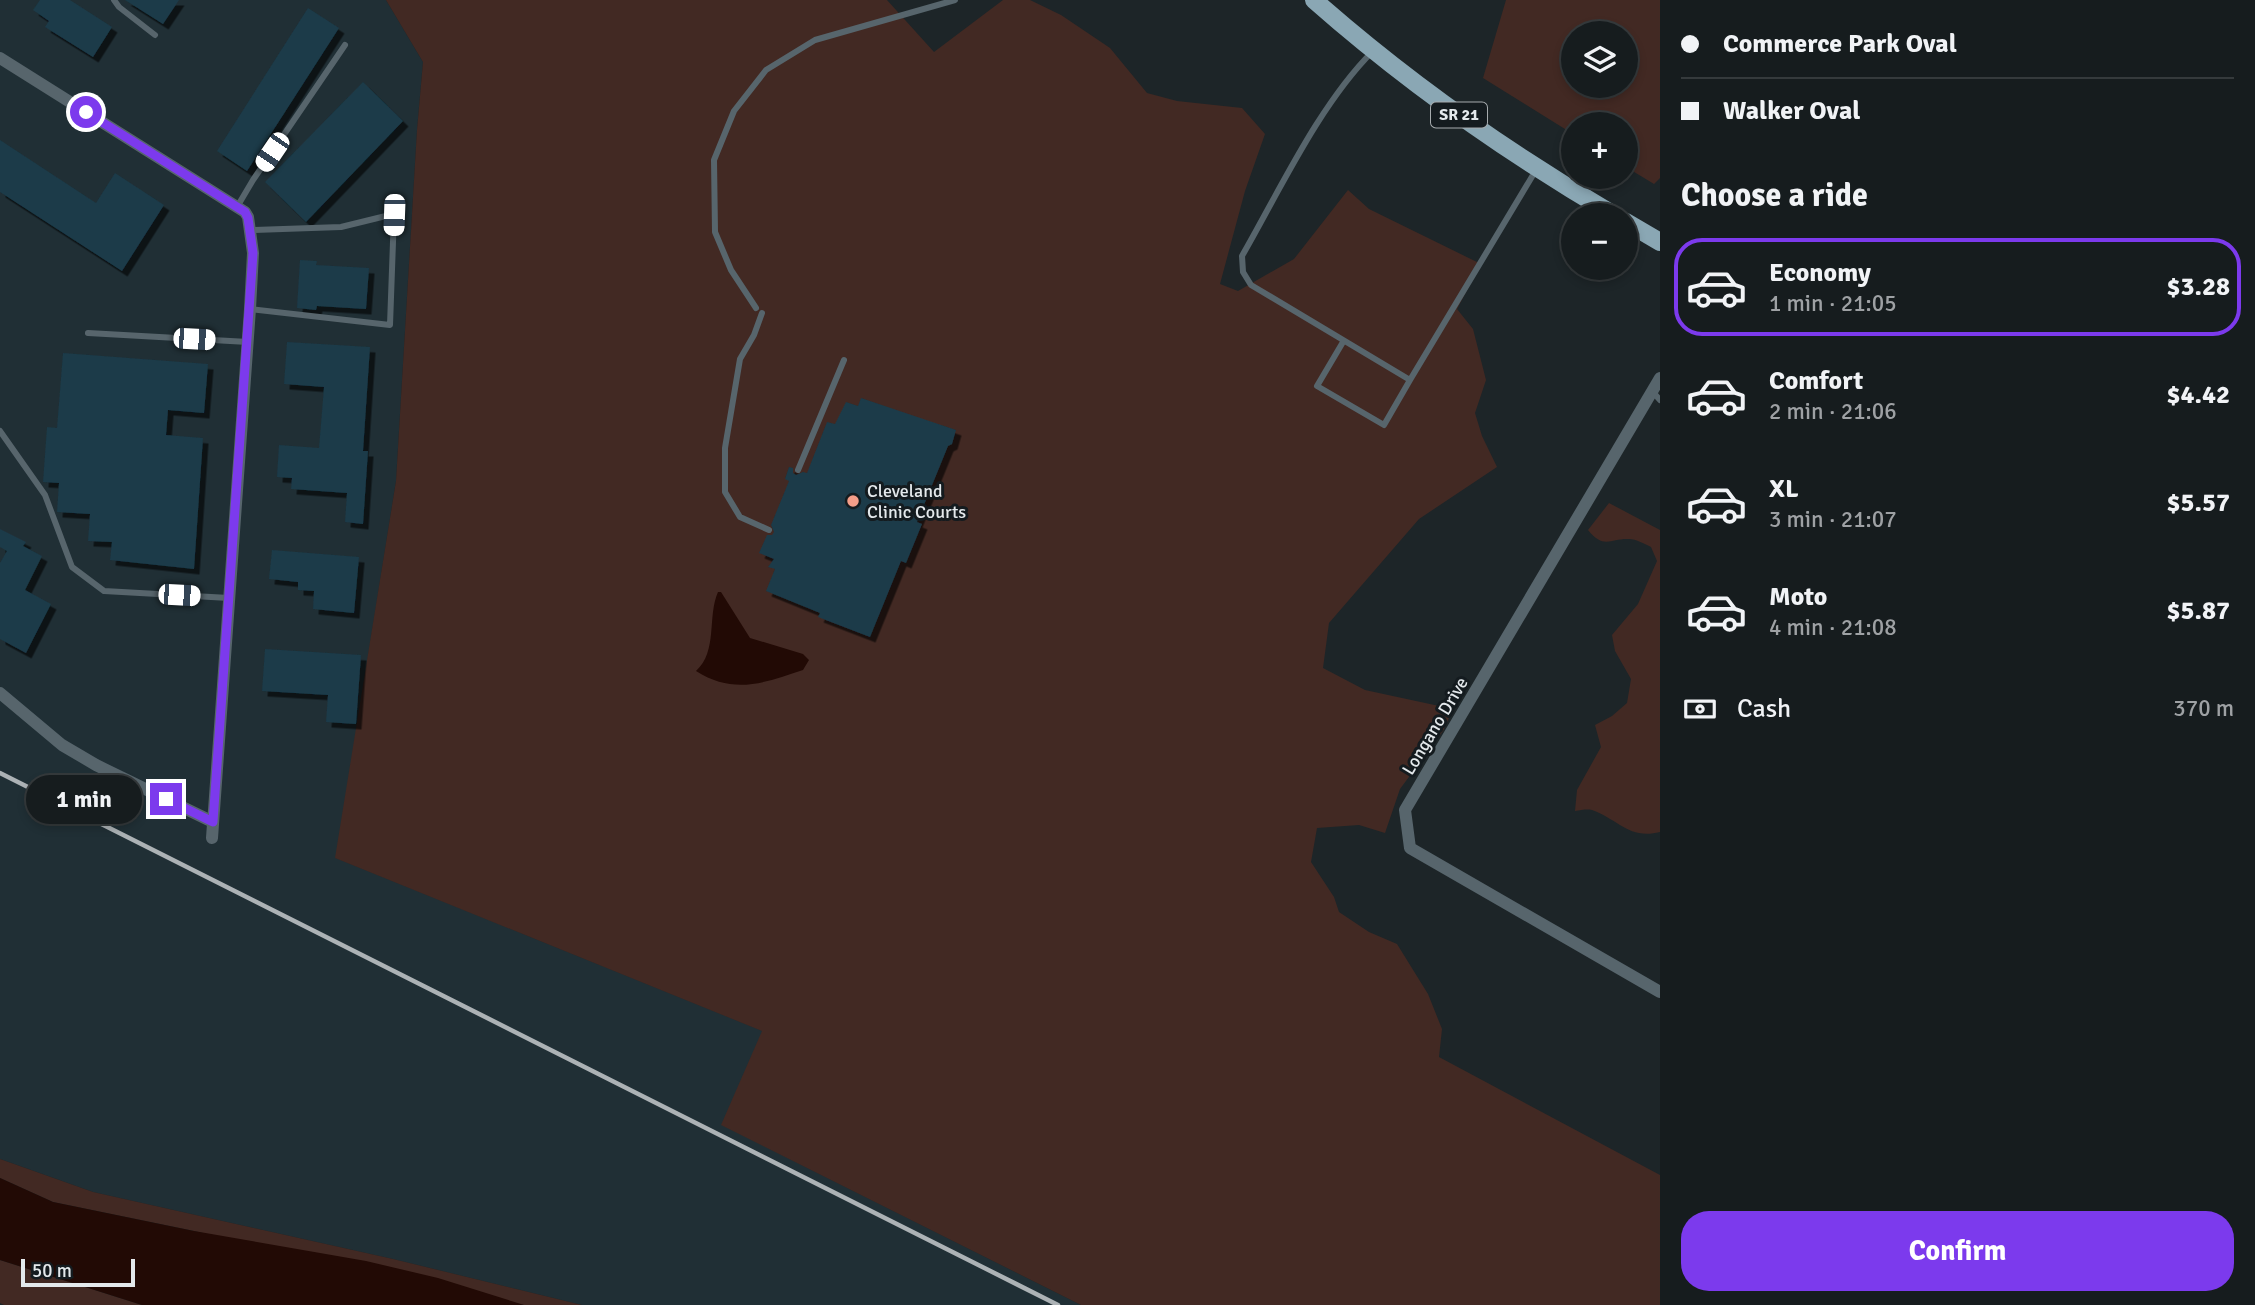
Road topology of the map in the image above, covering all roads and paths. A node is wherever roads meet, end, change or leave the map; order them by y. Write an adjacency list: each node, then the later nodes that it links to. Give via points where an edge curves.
1 (114, 0): 4 (lane)
2 (955, 0): 24 (lane, via 815,40 766,70 734,111 714,160 715,232 732,270 759,311 754,335 740,359 725,448 724,492 740,517)
3 (1314, 0): 6 (main road, SR 21)
4 (155, 35)
5 (345, 45): 10 (lane)
6 (1374, 50): 8 (main road, SR 21); 17 (lane, via 1318,123 1242,257 1242,272 1251,285)
7 (0, 58): 10 (street)
8 (1537, 168): 9 (main road, SR 21); 20 (lane)
9 (1594, 203)
10 (237, 206): 12 (street, via 245,212)
11 (1638, 229): 13 (main road)
12 (249, 230): 14 (street, via 253,253); 14 (lane, via 341,227 394,215 390,325)
13 (1660, 242)
14 (250, 309): 16 (street)
15 (88, 333): 16 (lane)
16 (248, 342): 25 (street)
17 (1343, 342): 20 (lane); 20 (lane, via 1317,386 1384,425)
18 (844, 360): 23 (lane)
19 (1660, 378): 21 (street, Longano Drive)
20 (1410, 380)
21 (1656, 396): 29 (street, Longano Drive, via 1405,810 1410,848)
22 (0, 431): 25 (lane, via 45,495 72,567 89,582 104,591)
23 (798, 470)
24 (769, 530)
25 (229, 598): 27 (street)
26 (0, 693): 27 (street, via 62,745)
27 (213, 822): 28 (street)
28 (212, 838)
29 (1660, 992)

